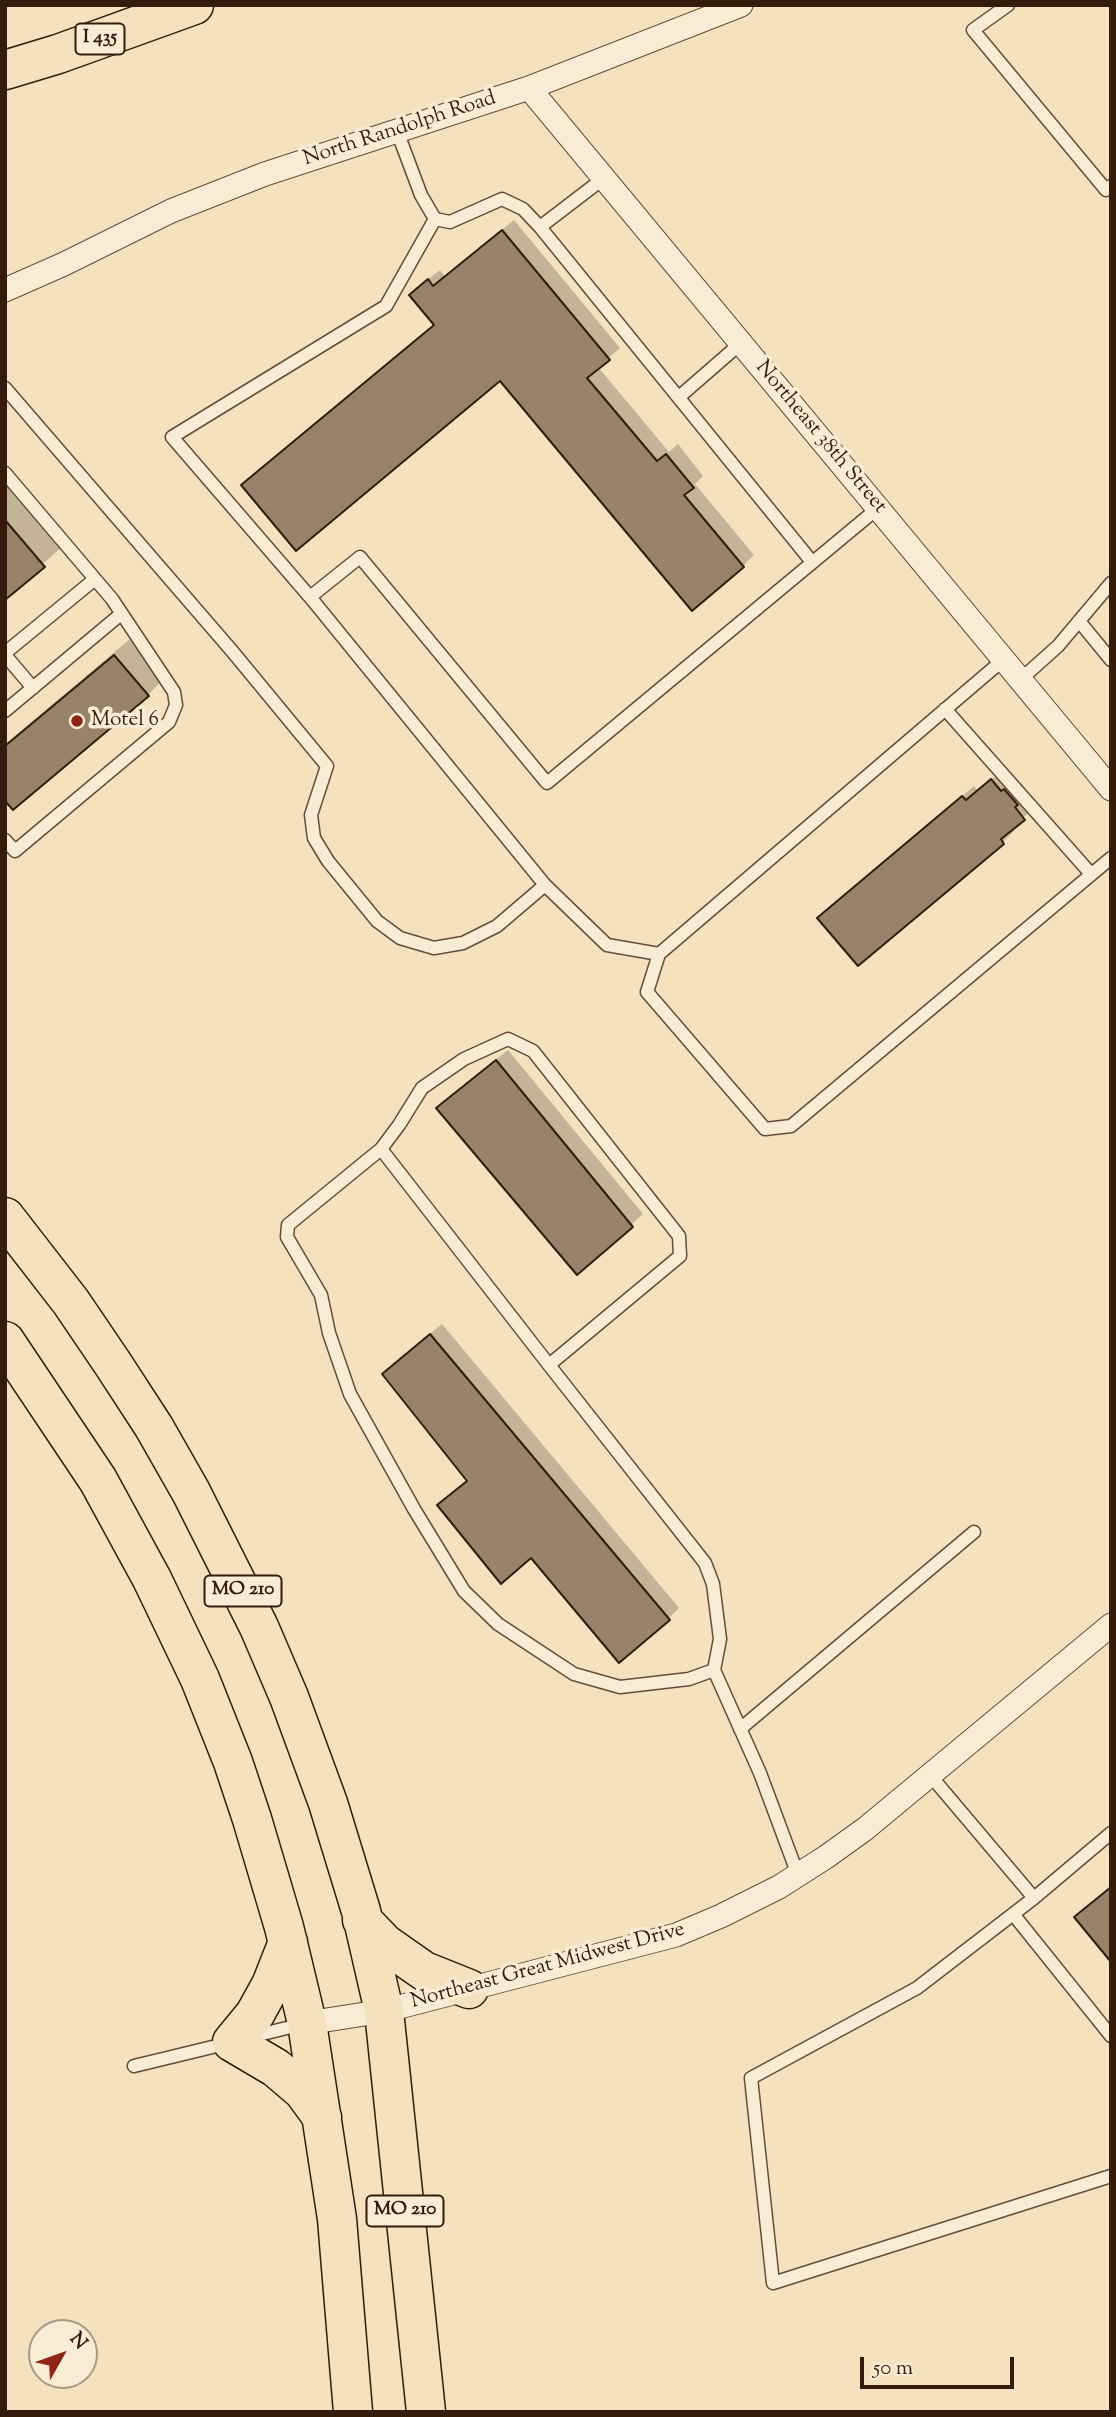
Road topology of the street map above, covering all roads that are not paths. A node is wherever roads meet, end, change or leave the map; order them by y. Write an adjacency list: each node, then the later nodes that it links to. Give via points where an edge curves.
1 (194, 5): 4 (highway, I 435)
2 (741, 5): 5 (street, North Randolph Road)
3 (1008, 5): 8 (lane, via 973,30 1106,190)
4 (5, 70)
5 (529, 88): 6 (street, North Randolph Road); 7 (street, Northeast 38th Street)
6 (397, 131): 9 (lane); 11 (street, North Randolph Road, via 265,174 172,211)
7 (604, 178): 10 (lane); 12 (street, Northeast 38th Street)
8 (1111, 186)
9 (435, 219): 10 (lane, via 450,222 502,199 523,209); 20 (lane, via 386,306 172,437)
10 (540, 227): 14 (lane)
11 (5, 290)
12 (741, 343): 14 (lane); 16 (street, Northeast 38th Street)
13 (5, 388): 34 (lane, via 327,765 311,815 314,838 377,921 400,938 435,948 463,943 497,926)
14 (679, 397): 17 (lane)
15 (5, 472): 18 (lane)
16 (878, 508): 17 (lane); 24 (street, Northeast 38th Street)
17 (812, 562): 20 (lane, via 547,783 360,557)
18 (94, 579): 21 (lane); 23 (lane)
19 (1111, 583): 22 (lane)
20 (310, 597): 34 (lane)
21 (121, 614): 27 (lane); 31 (lane, via 174,692 176,705 169,722 15,851)
22 (1079, 621): 25 (lane); 26 (lane)
23 (5, 654): 27 (lane)
24 (1003, 660): 26 (street, Northeast 38th Street); 28 (lane)
25 (1111, 660)
26 (1020, 680): 30 (street, Northeast 38th Street)
27 (33, 688): 29 (lane)
28 (945, 709): 33 (lane); 35 (lane)
29 (5, 711)
30 (1111, 789)
31 (5, 840)
32 (1111, 858): 33 (lane)
33 (1091, 874): 35 (lane, via 791,1126 765,1129 647,992)
34 (545, 885): 35 (lane, via 607,945)
35 (659, 954)
36 (381, 1149): 39 (lane); 39 (lane, via 422,1088 464,1059 508,1039 533,1051 679,1236 680,1256); 42 (lane, via 288,1225 287,1237 321,1294 350,1394 464,1591 498,1624 574,1674 620,1687 689,1679)
37 (5, 1217): 49 (highway, MO 210, via 135,1395 238,1581 324,1791)
38 (5, 1341): 50 (highway, MO 210, via 98,1480 184,1644 233,1762)
39 (549, 1365): 42 (lane, via 705,1563 713,1584 720,1639)
40 (974, 1532): 43 (lane)
41 (1111, 1625): 44 (street, Northeast Great Midwest Drive)
42 (715, 1670): 43 (lane)
43 (740, 1729): 46 (lane)
44 (930, 1775): 46 (street, Northeast Great Midwest Drive, via 865,1829); 47 (lane)
45 (1111, 1833): 47 (lane)
46 (798, 1875): 51 (street, Northeast Great Midwest Drive, via 676,1935)
47 (1034, 1898): 48 (lane)
48 (1013, 1914): 54 (lane); 58 (lane, via 917,1988 751,2078 773,2283)
49 (362, 1920): 51 (highway, via 384,1943 424,1971); 52 (highway, MO 210)
50 (288, 1942): 53 (highway, MO 210); 55 (highway, via 255,2014)
51 (468, 1989): 52 (street, Northeast Great Midwest Drive)
52 (384, 2011): 53 (street, Northeast Great Midwest Drive); 60 (highway, MO 210)
53 (307, 2023): 55 (lane); 57 (highway, MO 210)
54 (1111, 2036)
55 (232, 2042): 56 (lane); 57 (highway, via 285,2075)
56 (134, 2066)
57 (322, 2117): 59 (highway, MO 210, via 337,2219)
58 (1111, 2176)
59 (353, 2412)
60 (426, 2412)

